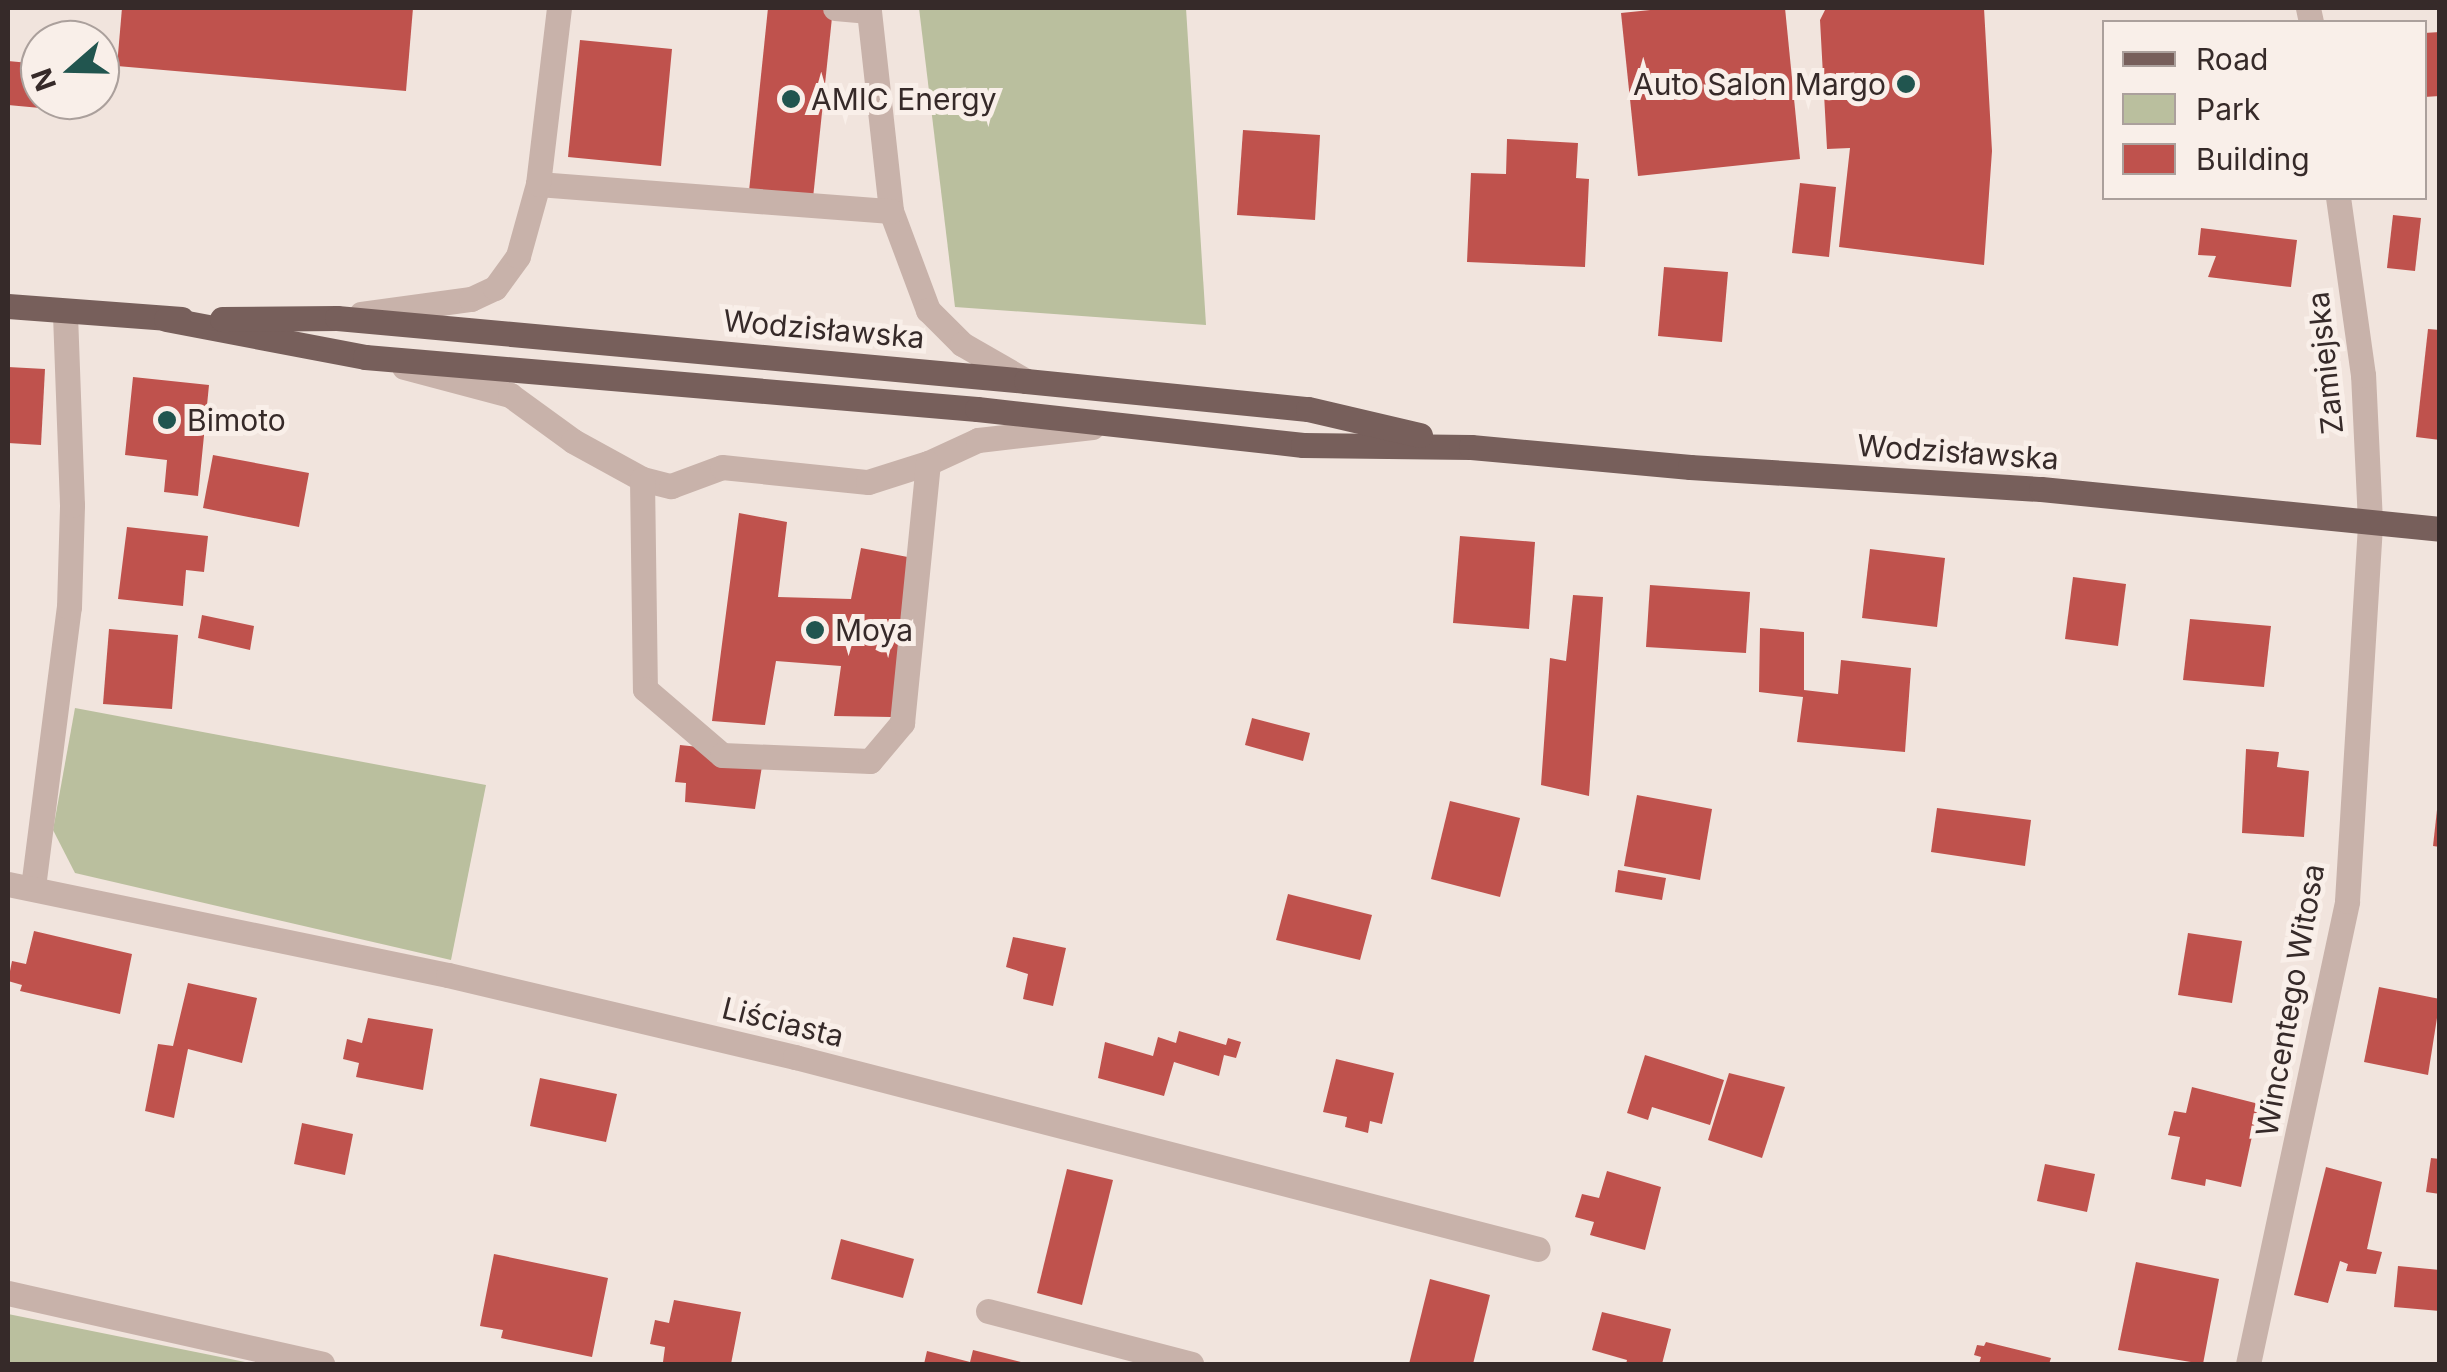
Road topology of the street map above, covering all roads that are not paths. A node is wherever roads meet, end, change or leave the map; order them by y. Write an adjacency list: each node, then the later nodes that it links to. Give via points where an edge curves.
1 (559, 8): 3 (street)
2 (836, 8): 5 (street, via 868,11)
3 (538, 184): 5 (street); 8 (street, via 518,256 487,293)
4 (2338, 200): 16 (street, Zamiejska, via 2363,375)
5 (891, 211): 11 (street, via 934,319 962,344)
6 (8, 306): 7 (main road, Wodzisławska)
7 (65, 312): 9 (main road, Wodzisławska); 18 (street, via 69,606)
8 (337, 318): 9 (main road, Wodzisławska); 11 (main road, Wodzisławska)
9 (166, 319): 10 (main road, Wodzisławska)
10 (365, 358): 12 (main road, Wodzisławska); 15 (street, via 510,395)
11 (1026, 380): 13 (main road, Wodzisławska, via 1308,409)
12 (1122, 424): 13 (main road, Wodzisławska, via 1303,444); 14 (street, via 978,440)
13 (1471, 447): 16 (main road, Wodzisławska, via 2077,492)
14 (928, 463): 15 (street, via 868,482 722,467 670,486); 15 (street, via 902,724 870,761 722,755 645,688)
15 (642, 479)
16 (2370, 522): 17 (main road, Wodzisławska); 24 (street, Wincentego Witosa, via 2346,901)
17 (2440, 529)
18 (20, 886): 19 (street, Liściasta, via 448,975 795,1057)
19 (1538, 1249)
20 (8, 1293): 22 (street)
21 (988, 1311): 23 (street)
22 (322, 1364)
23 (1192, 1364)
24 (2248, 1364)

